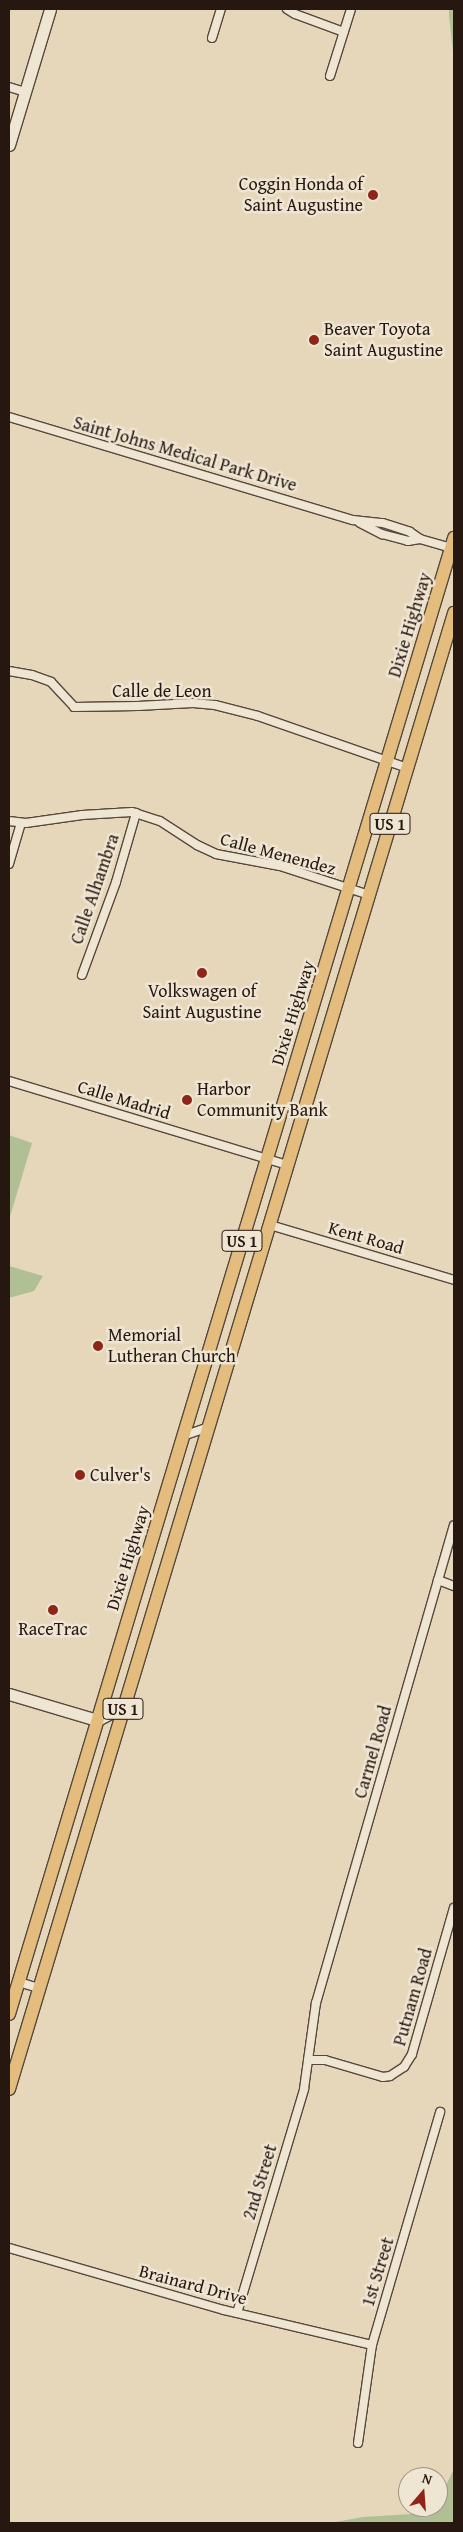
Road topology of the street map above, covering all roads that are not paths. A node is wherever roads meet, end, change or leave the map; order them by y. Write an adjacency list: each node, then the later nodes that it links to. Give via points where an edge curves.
1 (50, 9): 9 (main road)
2 (222, 9): 6 (street)
3 (287, 9): 5 (street)
4 (351, 9): 5 (street)
5 (344, 32): 7 (street)
6 (212, 38)
7 (330, 76)
8 (9, 87): 9 (street)
9 (25, 92): 10 (main road)
10 (9, 145)
11 (9, 417): 12 (street, Saint Johns Medical Park Drive, via 353,520 383,523 420,539)
12 (453, 545): 15 (main road, Dixie Highway / US 1)
13 (454, 613): 16 (main road, US 1)
14 (9, 671): 15 (street, Calle de Leon, via 51,682 74,706 215,705 258,716)
15 (387, 761): 16 (street, Calle de Leon); 21 (main road, Dixie Highway / US 1)
16 (407, 768): 22 (main road, US 1)
17 (136, 813): 19 (street, Calle Menendez, via 107,812); 21 (street, Calle Menendez, via 160,821 216,854 280,866); 23 (street, Calle Alhambra, via 116,882)
18 (9, 821): 19 (street, Calle Menendez)
19 (20, 823): 20 (street)
20 (9, 864)
21 (348, 888): 22 (street, Calle Menendez); 25 (main road, Dixie Highway / US 1)
22 (369, 894): 26 (main road, US 1)
23 (82, 975)
24 (9, 1081): 25 (street, Calle Madrid)
25 (267, 1158): 26 (street, Calle Madrid); 30 (main road, Dixie Highway / US 1)
26 (288, 1164): 27 (main road, US 1)
27 (270, 1225): 28 (street, Kent Road); 29 (main road, US 1)
28 (454, 1280)
29 (209, 1427): 30 (street); 35 (main road, US 1)
30 (183, 1436): 36 (main road, Dixie Highway / US 1)
31 (454, 1526): 32 (street, Carmel Road)
32 (438, 1580): 33 (street); 41 (street, Carmel Road, via 321,1986 310,2031)
33 (454, 1586)
34 (9, 1694): 36 (main road)
35 (124, 1706): 36 (main road); 39 (main road, US 1)
36 (97, 1720): 38 (main road, Dixie Highway / US 1)
37 (454, 1908): 41 (street, Putnam Road, via 412,2054 404,2067 383,2077 325,2060)
38 (18, 1982): 39 (street); 40 (main road, Dixie Highway / US 1)
39 (39, 1988): 42 (main road, US 1)
40 (9, 2014)
41 (308, 2060): 45 (street, 2nd Street, via 304,2089)
42 (9, 2089)
43 (440, 2112): 46 (street, 1st Street)
44 (9, 2248): 45 (street, Brainard Drive)
45 (237, 2313): 46 (street, Brainard Drive)
46 (372, 2345): 47 (street, 1st Street)
47 (358, 2443)

